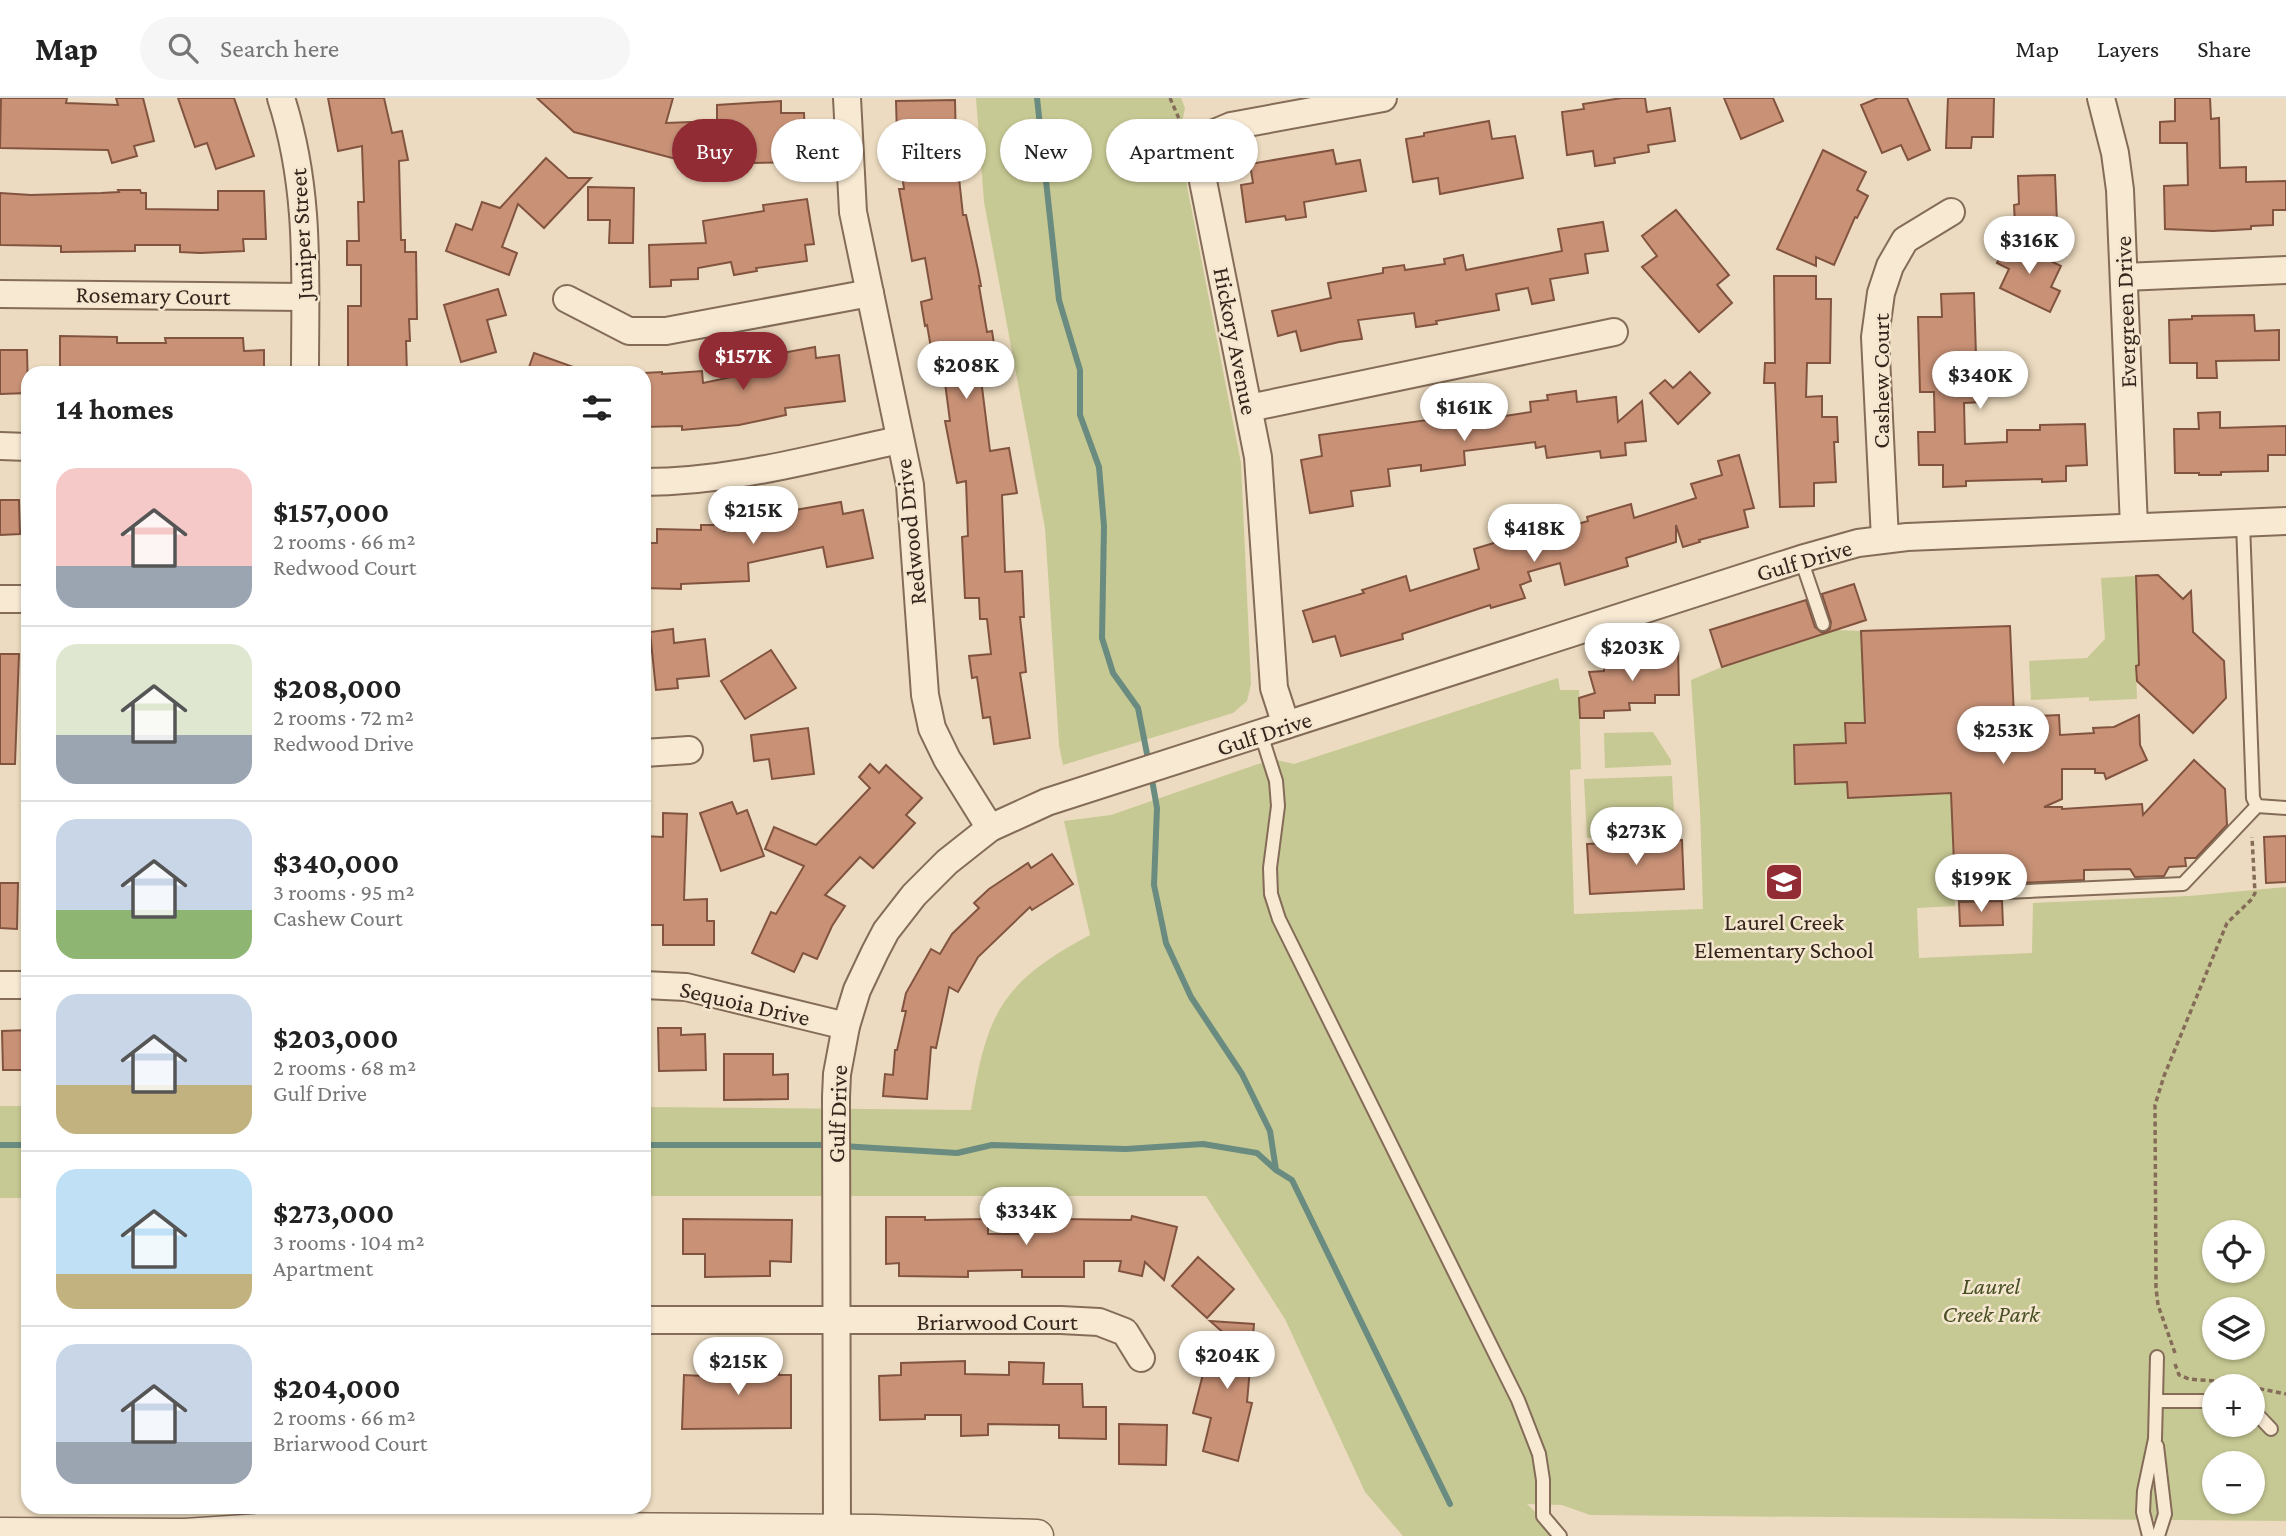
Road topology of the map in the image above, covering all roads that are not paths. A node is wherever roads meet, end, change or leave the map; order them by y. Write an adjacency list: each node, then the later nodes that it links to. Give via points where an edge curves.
1 (281, 98): 10 (street, Juniper Street, via 304,206)
2 (847, 98): 8 (street, Redwood Drive, via 853,212)
3 (1383, 98): 14 (street, Hickory Avenue, via 1231,125 1207,136 1201,171)
4 (2101, 98): 7 (street, Evergreen Drive, via 2120,190)
5 (1951, 212): 22 (street, Cashew Court, via 1905,240 1881,293 1875,337)
6 (2286, 270): 7 (street)
7 (2124, 277): 21 (street, Evergreen Drive)
8 (870, 293): 11 (street, via 666,331 629,331); 15 (street, Redwood Drive)
9 (0, 294): 10 (street, Rosemary Court)
10 (305, 297): 13 (street, Juniper Street)
11 (567, 299)
12 (1614, 332): 14 (street)
13 (304, 366)
14 (1249, 408): 27 (street, Hickory Avenue, via 1258,457 1274,688)
15 (899, 440): 18 (street, via 740,474); 33 (street, Redwood Drive, via 914,516 925,695 932,728)
16 (0, 446): 17 (street)
17 (21, 447)
18 (651, 482)
19 (2286, 521): 20 (street, Gulf Drive)
20 (2243, 523): 21 (street, Gulf Drive); 31 (lane, via 2253,798)
21 (2134, 527): 22 (street, Gulf Drive)
22 (1885, 539): 23 (street, Gulf Drive)
23 (1801, 559): 26 (lane); 27 (street, Gulf Drive)
24 (0, 599): 25 (street)
25 (21, 599)
26 (1823, 624)
27 (1286, 725): 28 (street, Gulf Drive)
28 (1261, 734): 33 (street, Gulf Drive, via 1037,806); 53 (lane, via 1276,781 1278,806 1270,868 1271,894 1279,919 1518,1400 1539,1454 1544,1516)
29 (689, 750): 30 (street)
30 (651, 753)
31 (2257, 806): 32 (lane); 34 (lane, via 2183,884)
32 (2286, 808)
33 (990, 828): 38 (street, Gulf Drive, via 930,877 886,931 864,972)
34 (1962, 894)
35 (0, 985): 36 (street)
36 (21, 985)
37 (651, 985): 38 (street, Sequoia Drive, via 686,987)
38 (846, 1026): 40 (street, Gulf Drive, via 836,1074)
39 (651, 1320): 40 (street, Briarwood Court)
40 (836, 1320): 42 (street, Briarwood Court, via 1099,1322 1125,1332); 50 (street, Gulf Drive)
41 (2157, 1356): 43 (lane)
42 (1141, 1358)
43 (2157, 1401): 44 (lane); 47 (lane)
44 (2202, 1401)
45 (2265, 1423): 46 (lane)
46 (2271, 1429)
47 (2155, 1439): 54 (lane, via 2144,1491); 55 (lane, via 2165,1514)
48 (275, 1527): 50 (street); 51 (street, via 186,1535)
49 (0, 1534): 51 (street)
50 (837, 1534): 52 (street)
51 (39, 1535)
52 (1037, 1536)
53 (1560, 1536)
54 (2149, 1536)
55 (2158, 1536)

